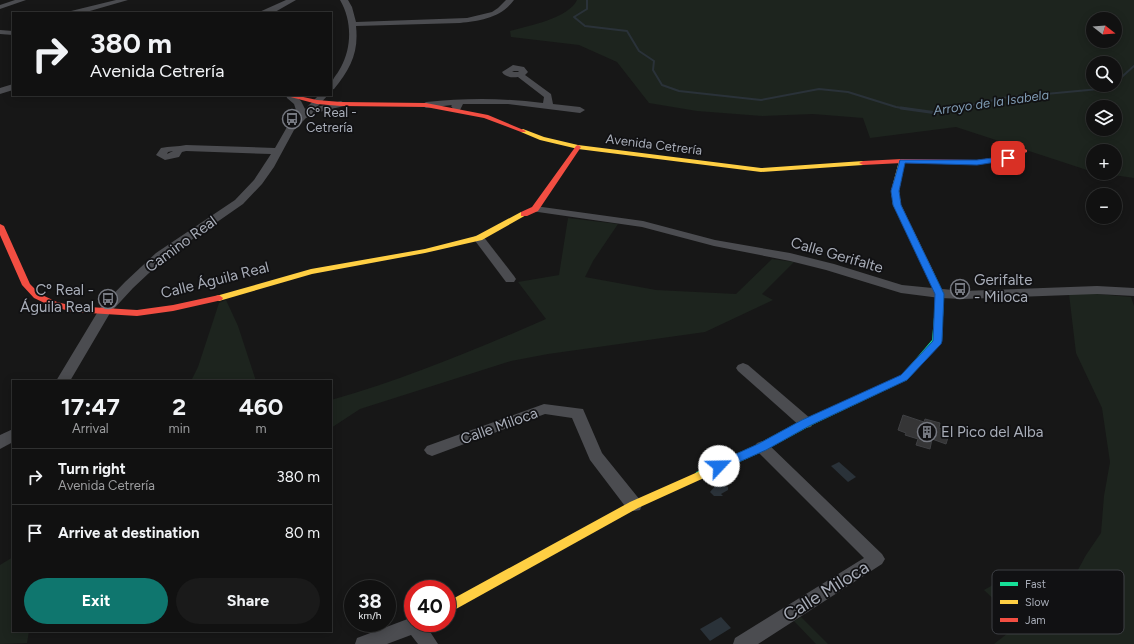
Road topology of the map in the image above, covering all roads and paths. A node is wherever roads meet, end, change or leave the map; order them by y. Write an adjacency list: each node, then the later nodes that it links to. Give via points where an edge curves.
1 (22, 0): 6 (street)
2 (124, 0): 7 (street)
3 (292, 0): 8 (street)
4 (344, 0): 9 (street, via 350,8)
5 (510, 0): 9 (street, via 504,7 477,19)
6 (0, 7)
7 (78, 12)
8 (265, 12)
9 (353, 24): 13 (street, via 348,61)
10 (0, 32): 11 (street)
11 (12, 33)
12 (519, 74): 21 (street, via 548,96)
13 (332, 86)
14 (12, 87): 15 (street)
15 (0, 90)
16 (288, 96): 18 (street); 24 (street, via 298,103)
17 (332, 96): 19 (street)
18 (320, 98): 19 (street); 24 (street, Camino Real)
19 (341, 104): 20 (street); 24 (street)
20 (426, 105): 22 (street)
21 (548, 105): 22 (street, via 508,101); 23 (street)
22 (459, 106): 25 (street, Avenida Cetrería, via 542,139)
23 (580, 110)
24 (303, 116): 27 (street, Camino Real, via 290,130)
25 (578, 147): 29 (street, Avenida Cetrería, via 761,170); 30 (street, Calle Águila Real)
26 (178, 150): 27 (street, via 186,148)
27 (277, 151): 36 (street, Camino Real, via 258,182 239,202 160,256)
28 (1025, 151): 29 (street, Avenida Cetrería, via 1008,158 977,162)
29 (902, 161): 35 (street, via 895,191 897,205)
30 (535, 209): 32 (street, Calle Águila Real); 35 (street, Calle Gerifalte, via 643,224 714,243 790,256 901,289)
31 (0, 226): 36 (street, Calle Águila Real, via 26,285 37,296 73,309)
32 (479, 238): 33 (street); 36 (street, Calle Águila Real, via 425,251 311,272 174,308 137,313)
33 (510, 279)
34 (1134, 292): 35 (street, Calle Gerifalte, via 1082,290)
35 (940, 294): 39 (street, via 937,341 904,378)
36 (105, 312): 38 (street, Camino Real)
37 (743, 368): 39 (street)
38 (64, 380)
39 (806, 423): 42 (street)
40 (12, 435): 41 (street)
41 (0, 443)
42 (762, 447): 44 (street); 50 (street, Calle Miloca, via 876,559)
43 (432, 450): 44 (street, Calle Miloca, via 544,409 578,413 596,456)
44 (634, 505): 45 (street)
45 (456, 603)
46 (404, 629): 48 (street)
47 (422, 632): 49 (street)
48 (364, 644)
49 (429, 644)
50 (742, 644)

